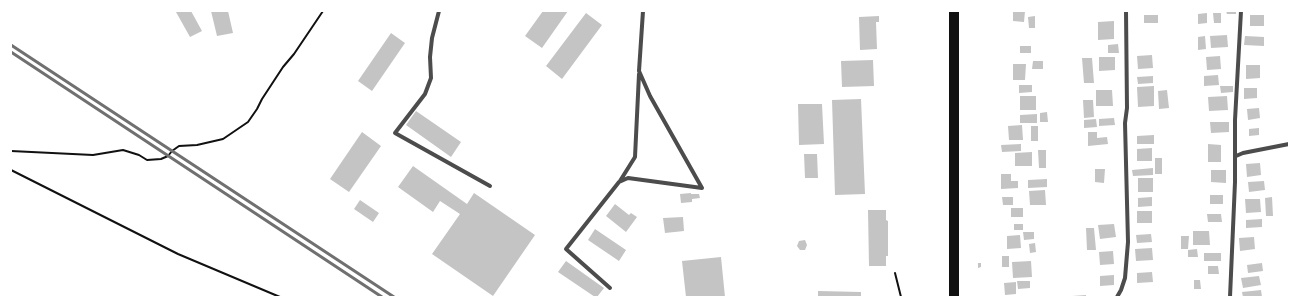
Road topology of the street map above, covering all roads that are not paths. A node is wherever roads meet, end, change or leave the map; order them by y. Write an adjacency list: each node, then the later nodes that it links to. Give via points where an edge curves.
1 (439, 11): 10 (street, via 432,38 431,78 425,94 395,133)
2 (643, 11): 6 (street)
3 (954, 11): 12 (main road)
4 (1126, 11): 13 (street, via 1128,242 1124,278)
5 (1241, 11): 8 (street, via 1235,120)
6 (639, 72): 9 (street, via 635,157); 9 (street, via 702,188 628,178)
7 (1289, 144): 8 (street)
8 (1236, 156): 14 (street)
9 (619, 182): 11 (street, via 566,249)
10 (490, 186)
11 (610, 288)
12 (954, 297)
13 (1117, 297)
14 (1230, 297)

